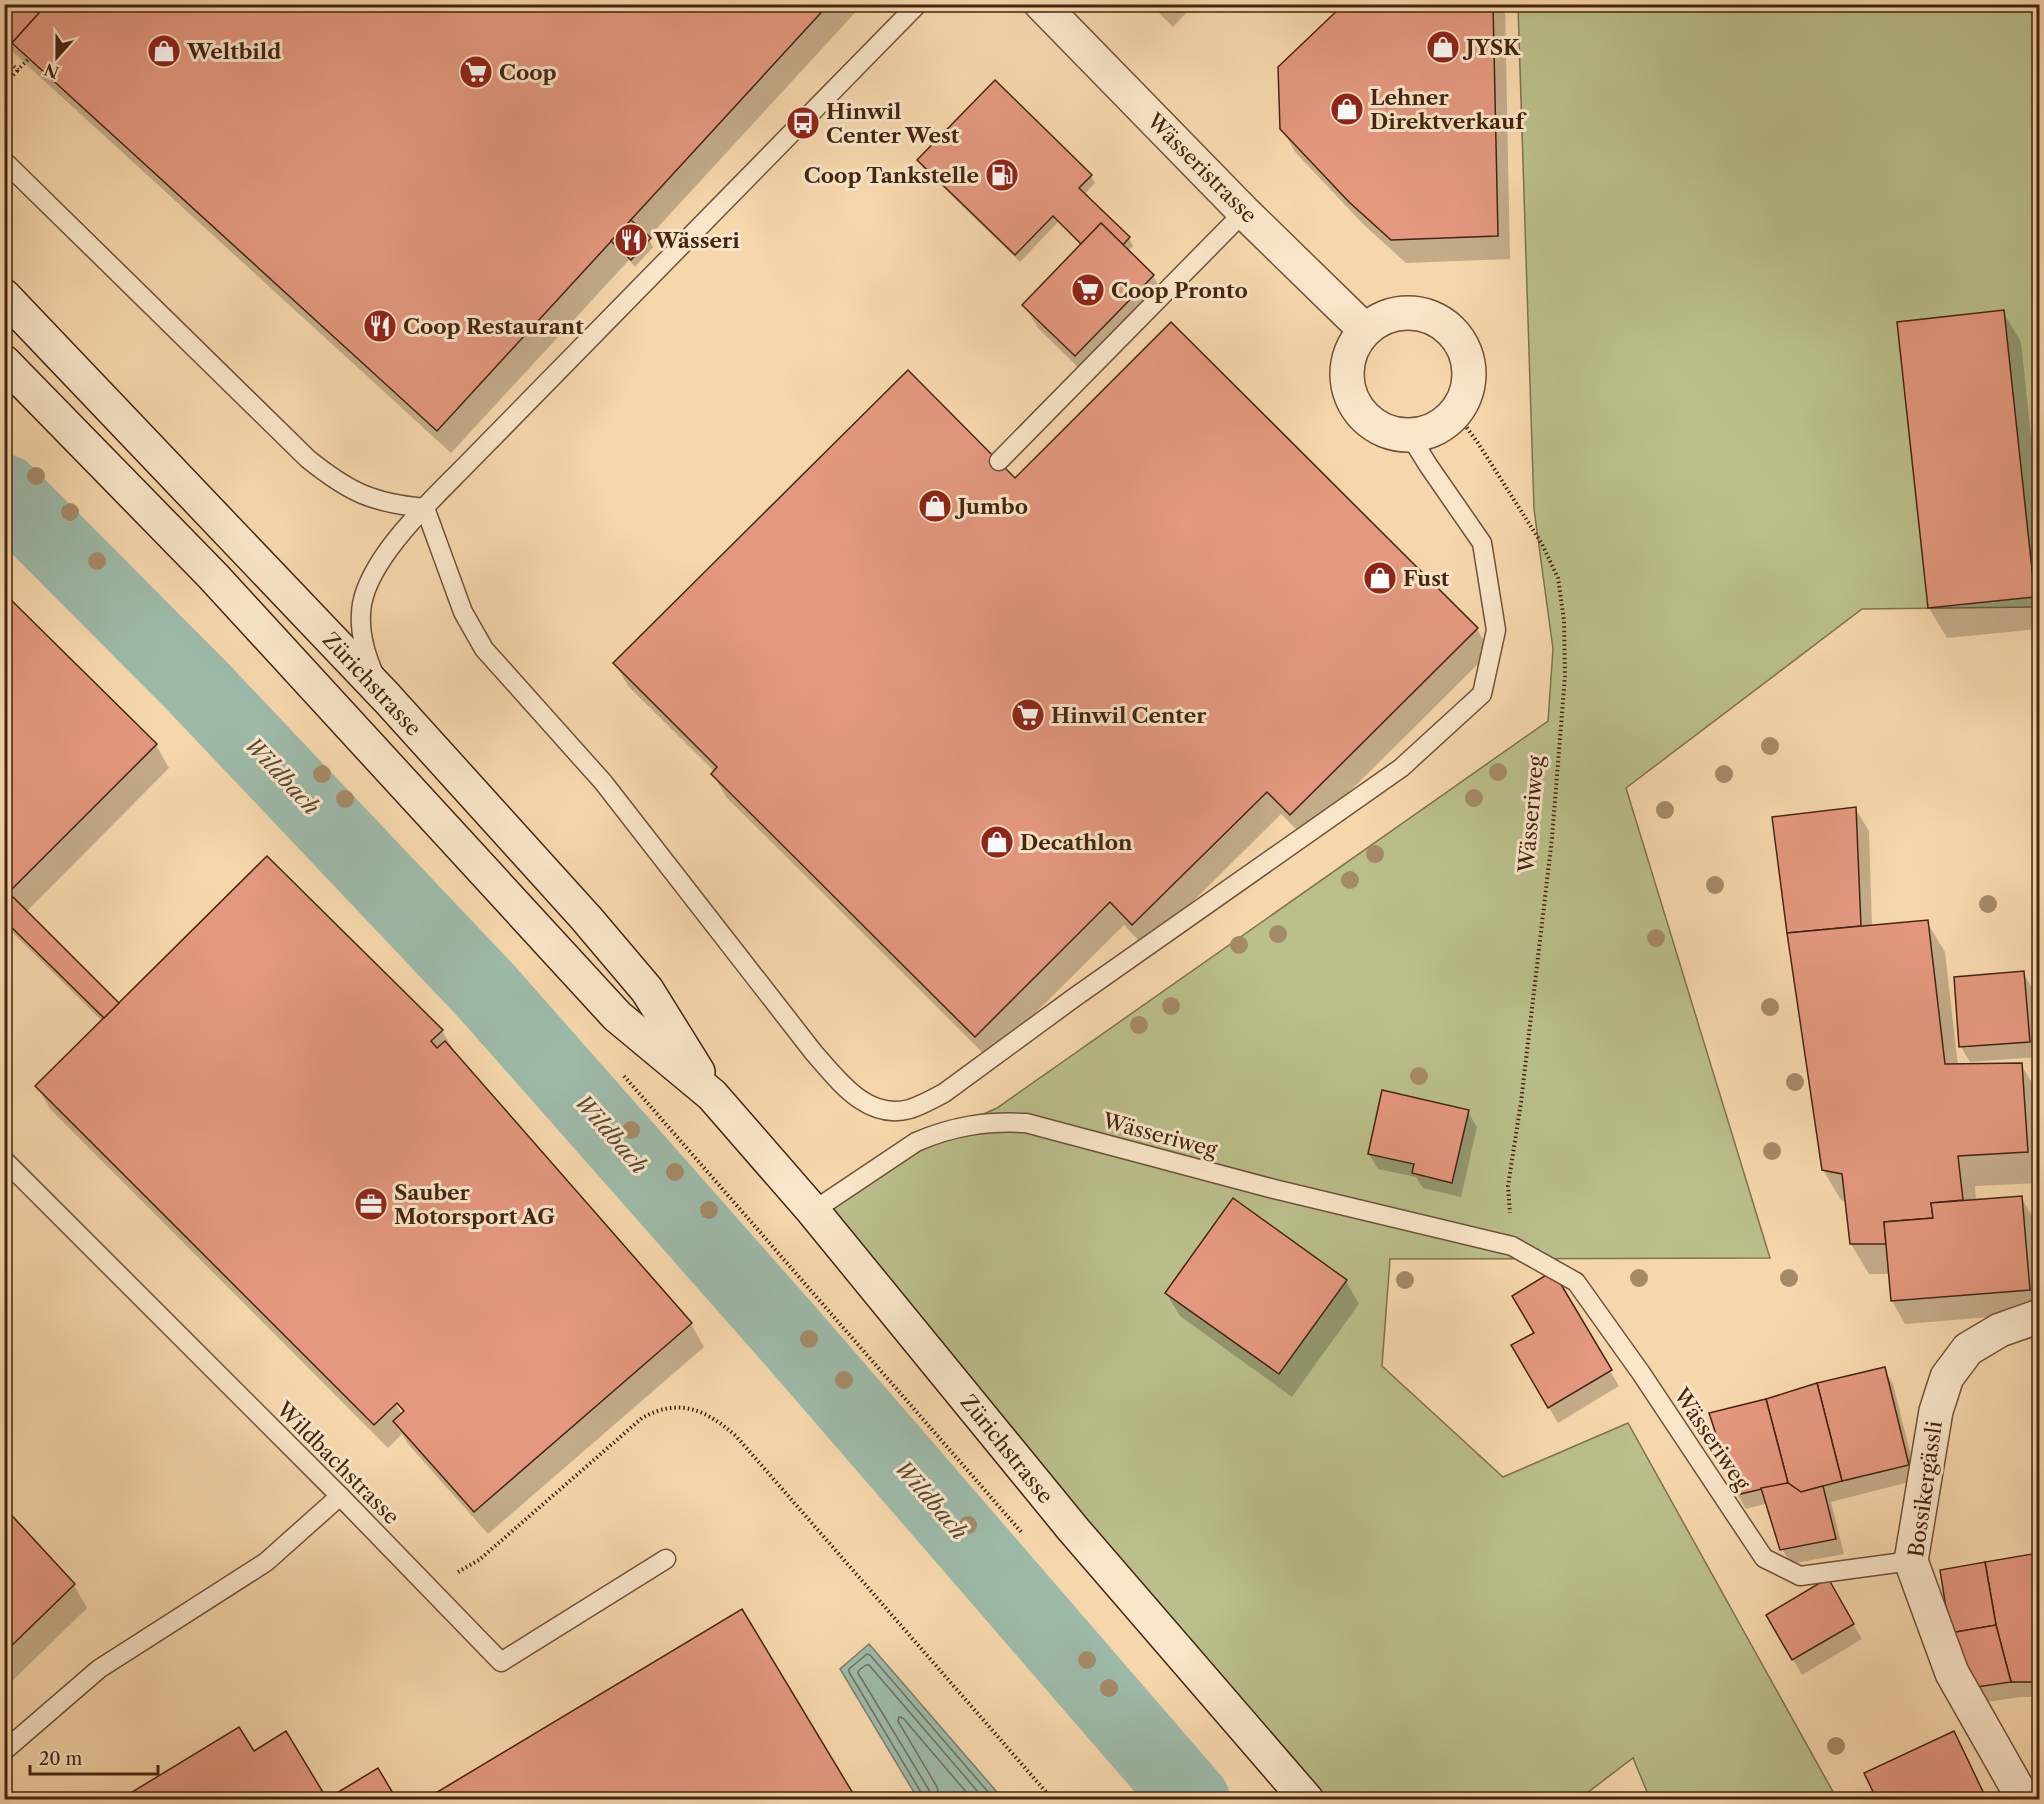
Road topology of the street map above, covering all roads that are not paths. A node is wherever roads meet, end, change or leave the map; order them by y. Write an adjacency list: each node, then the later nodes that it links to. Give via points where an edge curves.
1 (918, 4): 10 (lane)
2 (1041, 4): 4 (main road, Wässeristrasse)
3 (4, 161): 10 (lane, via 308,459 366,497)
4 (1245, 212): 6 (main road, Wässeristrasse); 9 (lane)
5 (4, 296): 11 (main road, Zürichstrasse)
6 (1365, 330): 8 (main road, via 1352,347 1346,368 1356,408 1389,433); 8 (main road, via 1398,314 1416,314 1434,319 1461,343 1469,379 1465,396 1443,424 1428,433)
7 (4, 362): 12 (main road, Zürichstrasse, via 213,576 617,1016)
8 (1410, 436): 10 (lane, via 1482,543 1496,630 1482,694 1401,768 944,1093 907,1110 874,1106 844,1088 603,782 484,650 463,612)
9 (999, 461)
10 (425, 508): 11 (lane, via 376,569 363,601 365,648)
11 (387, 698): 12 (main road, Zürichstrasse, via 647,990)
12 (712, 1095): 14 (main road, Zürichstrasse)
13 (4, 1160): 16 (lane, Wildbachstrasse)
14 (813, 1211): 18 (lane, Wässeriweg, via 916,1142 952,1128 987,1122 1026,1123 1274,1189 1512,1246 1576,1282 1764,1558 1800,1576); 20 (main road, Zürichstrasse, via 1073,1529)
15 (2040, 1316): 18 (main road, Bossikergässli, via 2000,1330 1968,1349 1947,1377 1936,1411)
16 (340, 1496): 17 (lane, Wildbachstrasse, via 501,1662); 19 (lane, via 266,1562 99,1669)
17 (666, 1559)
18 (1911, 1560): 21 (main road, Bossikergässli, via 1953,1673)
19 (4, 1751)
20 (1307, 1800)
21 (2024, 1800)

